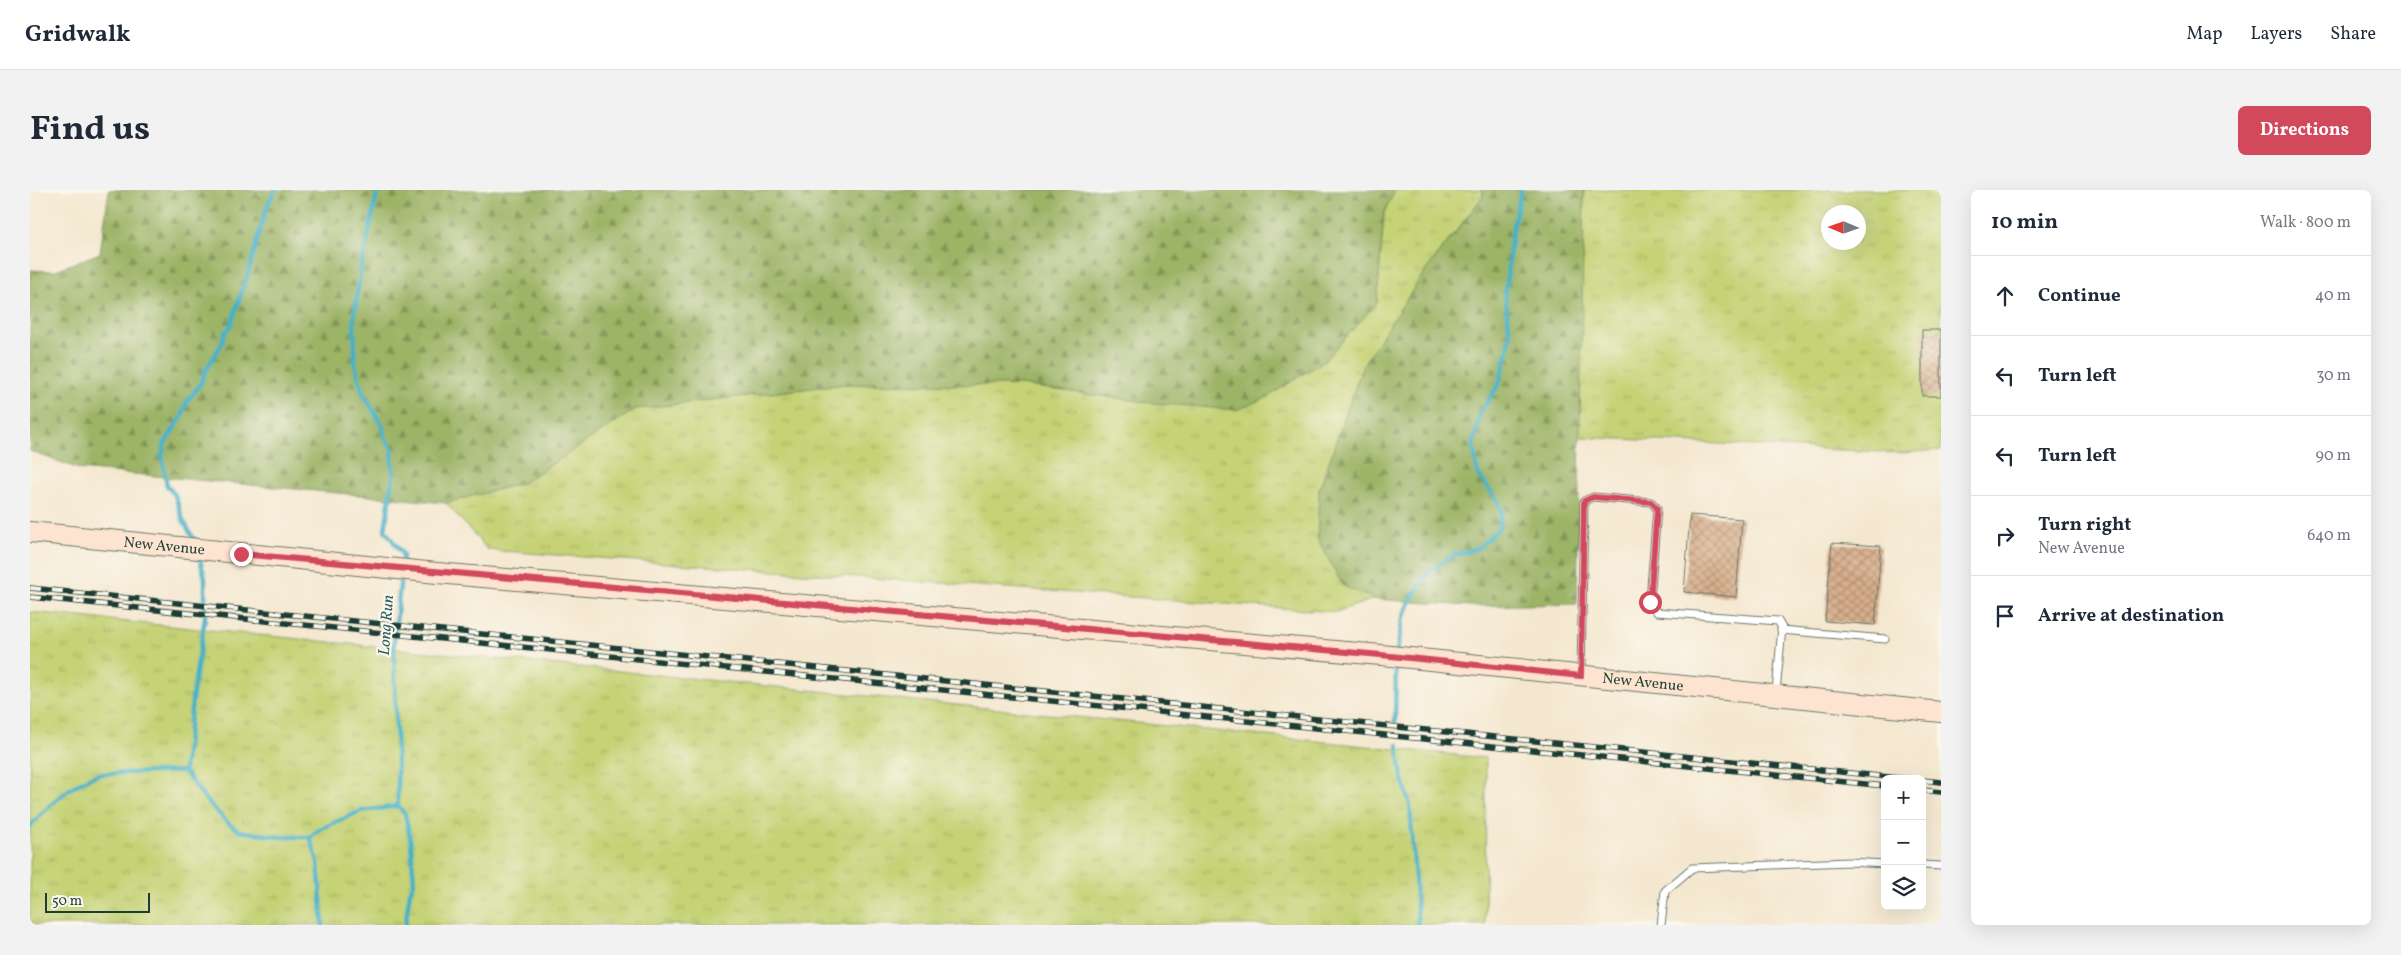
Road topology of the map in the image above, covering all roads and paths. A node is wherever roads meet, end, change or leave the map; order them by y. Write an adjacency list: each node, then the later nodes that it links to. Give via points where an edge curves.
1 (30, 532): 4 (main road, New Avenue, via 358,566 1396,656)
2 (1781, 630): 3 (lane); 4 (lane, via 1778,621 1657,612 1650,602 1657,508 1651,502 1593,497 1584,501); 5 (lane)
3 (1885, 639)
4 (1581, 676): 5 (main road, New Avenue)
5 (1775, 695): 6 (main road, New Avenue)
6 (1941, 712)
7 (1881, 864): 10 (lane, via 1692,868 1665,891)
8 (1926, 865): 9 (lane)
9 (1941, 866)
10 (1660, 925)

